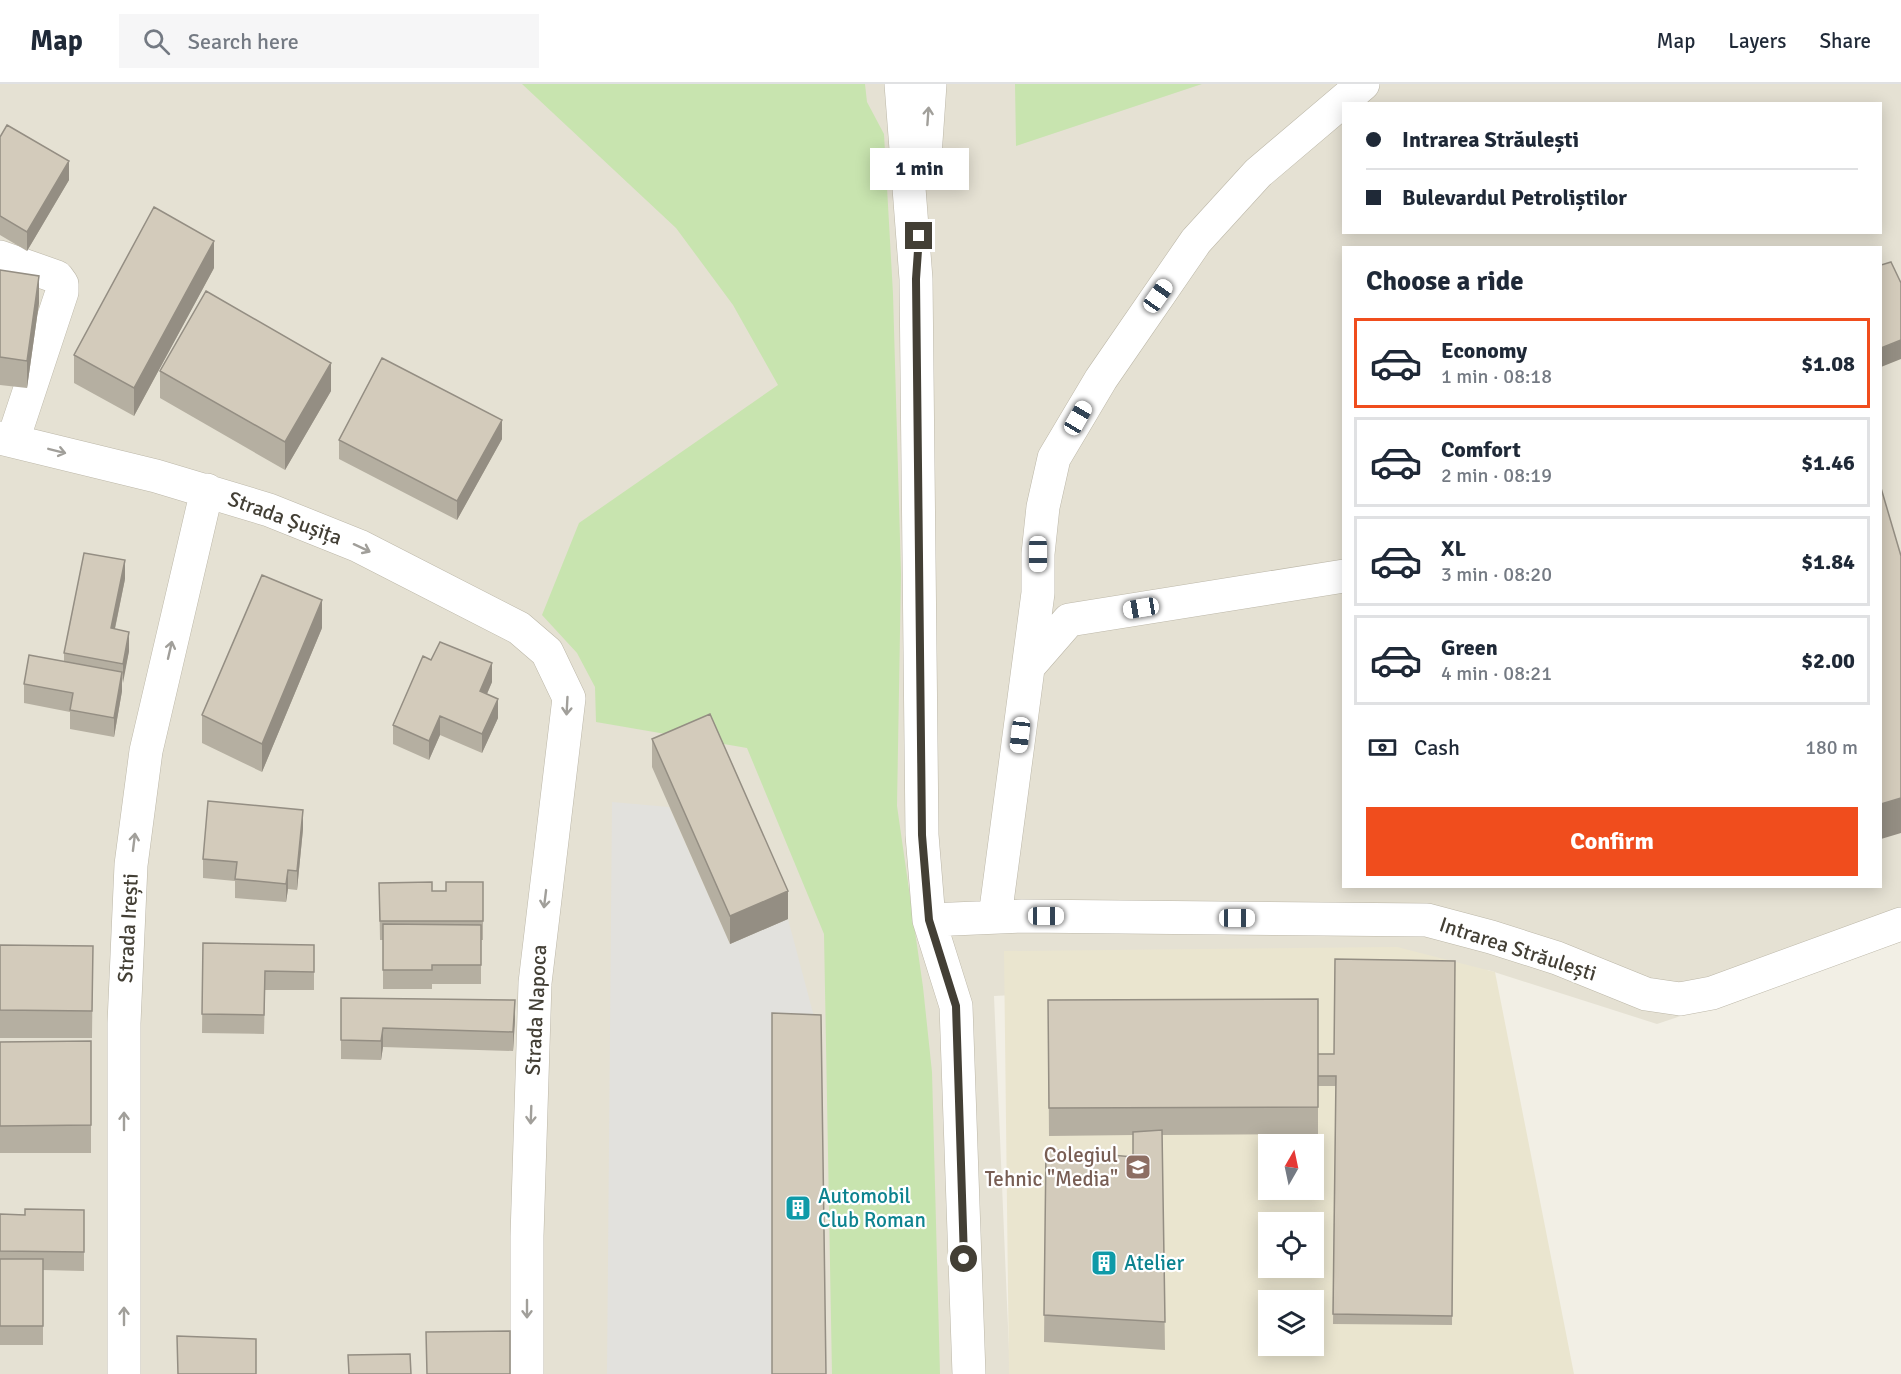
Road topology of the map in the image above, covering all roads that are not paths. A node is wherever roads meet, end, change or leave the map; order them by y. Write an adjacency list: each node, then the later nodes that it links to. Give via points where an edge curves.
1 (901, 84): 5 (street)
2 (930, 84): 5 (street, one-way to 2)
3 (1363, 84): 10 (street, via 1258,173 1196,241 1101,379 1054,458 1043,507)
4 (0, 257): 6 (street, via 57,277 62,284)
5 (916, 279): 12 (street, via 922,835)
6 (7, 439): 7 (street, Strada Șușița, one-way to 7)
7 (207, 490): 9 (street, Strada Șușița, one-way to 9, via 359,546 519,628); 14 (street, Strada Irești, one-way to 7, via 124,1023 131,864 146,751)
8 (1342, 576): 10 (street, via 1069,620)
9 (547, 652): 15 (street, Strada Napoca, one-way to 15, via 569,698 535,983)
10 (1029, 666): 11 (street)
11 (995, 917): 12 (street, Intrarea Străulești); 13 (street, Intrarea Străulești, via 1427,920 1557,958 1646,994 1680,999 1712,993)
12 (929, 920): 16 (street, via 956,1006)
13 (1901, 924)
14 (124, 1374)
15 (527, 1374)
16 (969, 1374)

